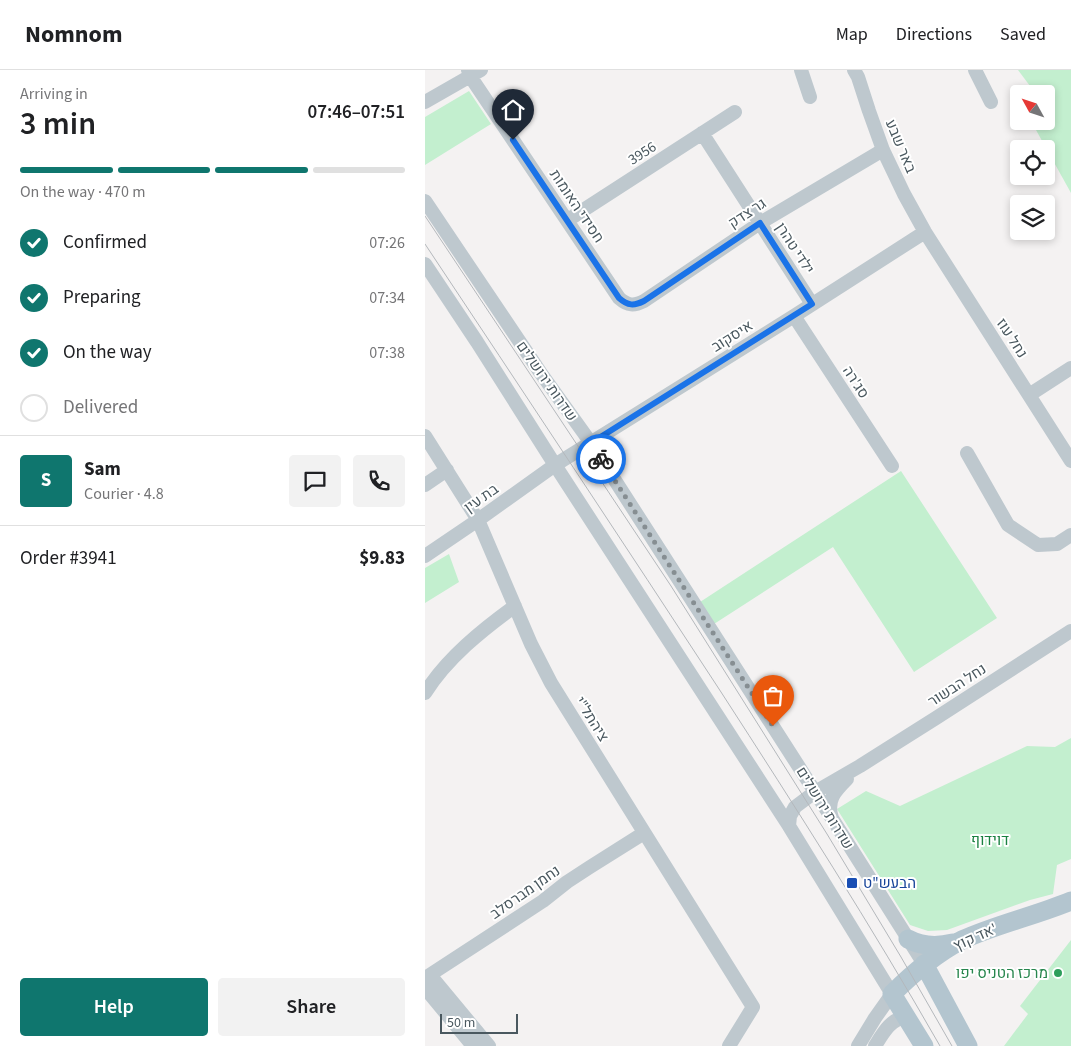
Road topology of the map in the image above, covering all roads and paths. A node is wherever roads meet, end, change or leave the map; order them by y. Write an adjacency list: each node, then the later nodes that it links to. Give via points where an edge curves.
1 (801, 70): 5 (street)
2 (854, 70): 10 (street, באר שבע)
3 (975, 70): 7 (street)
4 (473, 72): 6 (street); 12 (street, חסידי האומות)
5 (811, 97)
6 (425, 102)
7 (991, 102)
8 (735, 112): 9 (street, 3956)
9 (702, 133): 12 (street, 3956); 13 (street, ילדי טהרן)
10 (883, 150): 13 (street, גר צדק); 14 (street, באר שבע)
11 (425, 201): 22 (street, שדרות ירושלים)
12 (568, 220): 17 (street, חסידי האומות, via 619,298)
13 (760, 223): 16 (street, ילדי טהרן); 17 (street, גר צדק, via 644,301)
14 (925, 232): 16 (street, איסקוב); 20 (street, נחל עוז)
15 (425, 264): 25 (street)
16 (812, 304): 18 (street, איסקוב)
17 (630, 305)
18 (794, 316): 22 (street, איסקוב); 26 (street, סג'רה)
19 (1071, 368): 20 (street)
20 (1029, 395): 24 (street, נחל עוז)
21 (425, 436): 27 (street, ציהתל"י)
22 (591, 443): 25 (street, איסקוב); 36 (street, שדרות ירושלים)
23 (967, 453): 30 (street, via 1008,525 1038,545 1057,544)
24 (1070, 457)
25 (555, 465): 29 (street, בת עין); 38 (street)
26 (892, 466)
27 (447, 470): 28 (street); 29 (street, ציהתל"י)
28 (425, 485)
29 (478, 520): 31 (street, בת עין); 32 (street, ציהתל"י)
30 (1071, 535)
31 (425, 556)
32 (515, 606): 34 (street, via 470,641); 39 (street, ציהתל"י, via 551,683)
33 (1071, 631): 35 (street, נחל הבשור)
34 (425, 694)
35 (860, 766): 36 (street, נחל הבשור); 37 (street, נחל הבשור, via 833,796 829,807)
36 (815, 792): 37 (street, שדרות ירושלים); 38 (street, נחל הבשור, via 795,807)
37 (835, 823): 41 (street, שדרות ירושלים)
38 (789, 826): 45 (street)
39 (644, 833): 44 (street, נחמן מברסלב, via 567,882); 49 (street, ציהתל"י, via 753,1007)
40 (1071, 901): 42 (main road, אד קוץ')
41 (908, 939): 42 (main road, via 932,946); 43 (street, שדרות ירושלים)
42 (961, 941): 43 (main road, אד קוץ')
43 (924, 964): 45 (main road, אד קוץ'); 53 (main road, שדרות ירושלים)
44 (427, 980): 47 (street); 48 (street)
45 (892, 994): 46 (main road); 50 (street)
46 (907, 1017): 51 (street, via 892,1023); 52 (main road)
47 (473, 1046)
48 (489, 1046)
49 (729, 1046)
50 (858, 1046)
51 (875, 1046)
52 (924, 1046)
53 (969, 1046)

